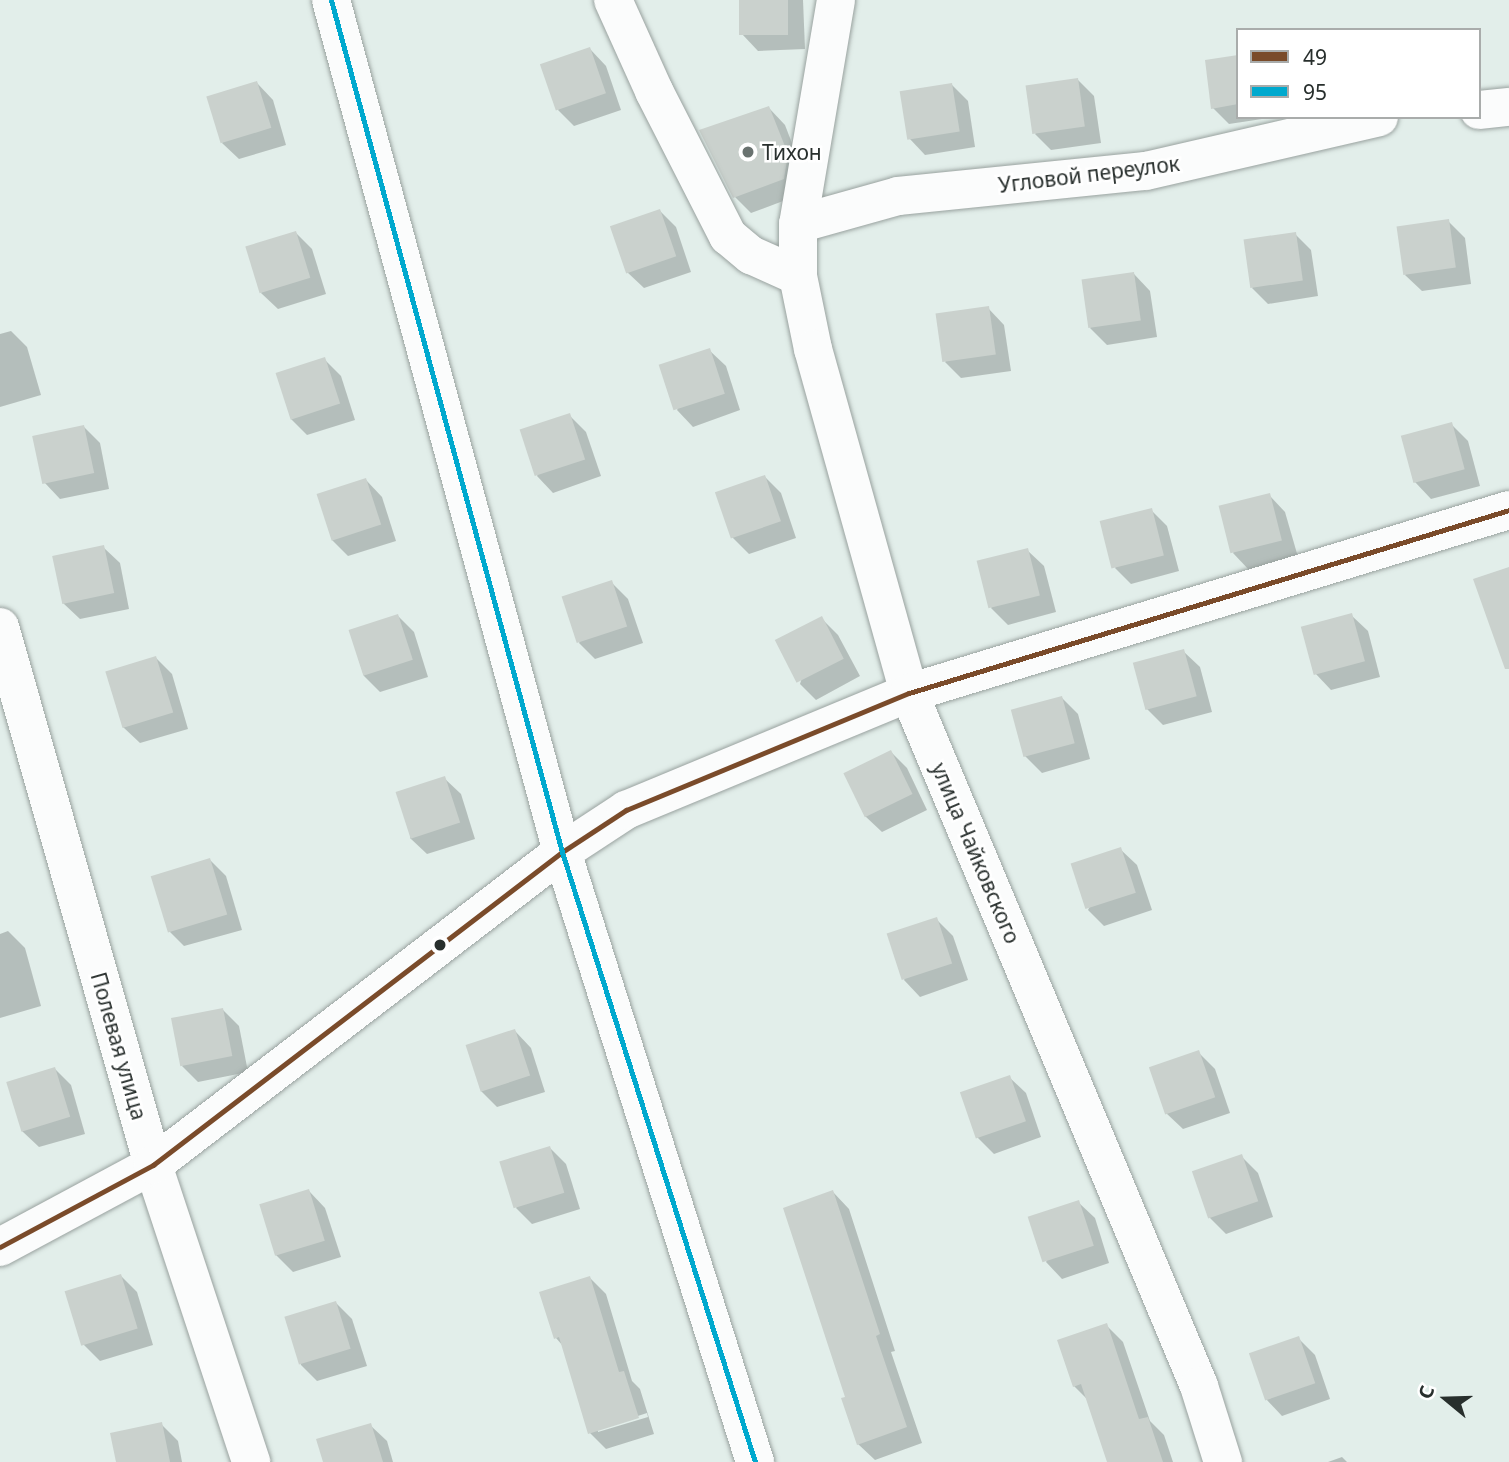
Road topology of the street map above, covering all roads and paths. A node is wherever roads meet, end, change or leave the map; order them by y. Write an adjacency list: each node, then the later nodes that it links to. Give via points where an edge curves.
1 (331, 0): 12 (street)
2 (613, 0): 8 (street, via 728,236 751,255)
3 (836, 0): 7 (street, улица Чайковского)
4 (1509, 107): 5 (street)
5 (1481, 110)
6 (1370, 119): 7 (street, Угловой переулок, via 1146,171 898,196)
7 (798, 224): 8 (street, улица Чайковского)
8 (799, 276): 11 (street, улица Чайковского, via 813,349)
9 (1509, 510): 11 (street)
10 (0, 627): 13 (street, Полевая улица)
11 (909, 693): 12 (street, via 626,810); 17 (street, улица Чайковского, via 1199,1386)
12 (562, 852): 13 (street); 16 (street)
13 (153, 1165): 14 (street); 15 (street, Полевая улица)
14 (0, 1247)
15 (250, 1462)
16 (755, 1462)
17 (1223, 1462)

